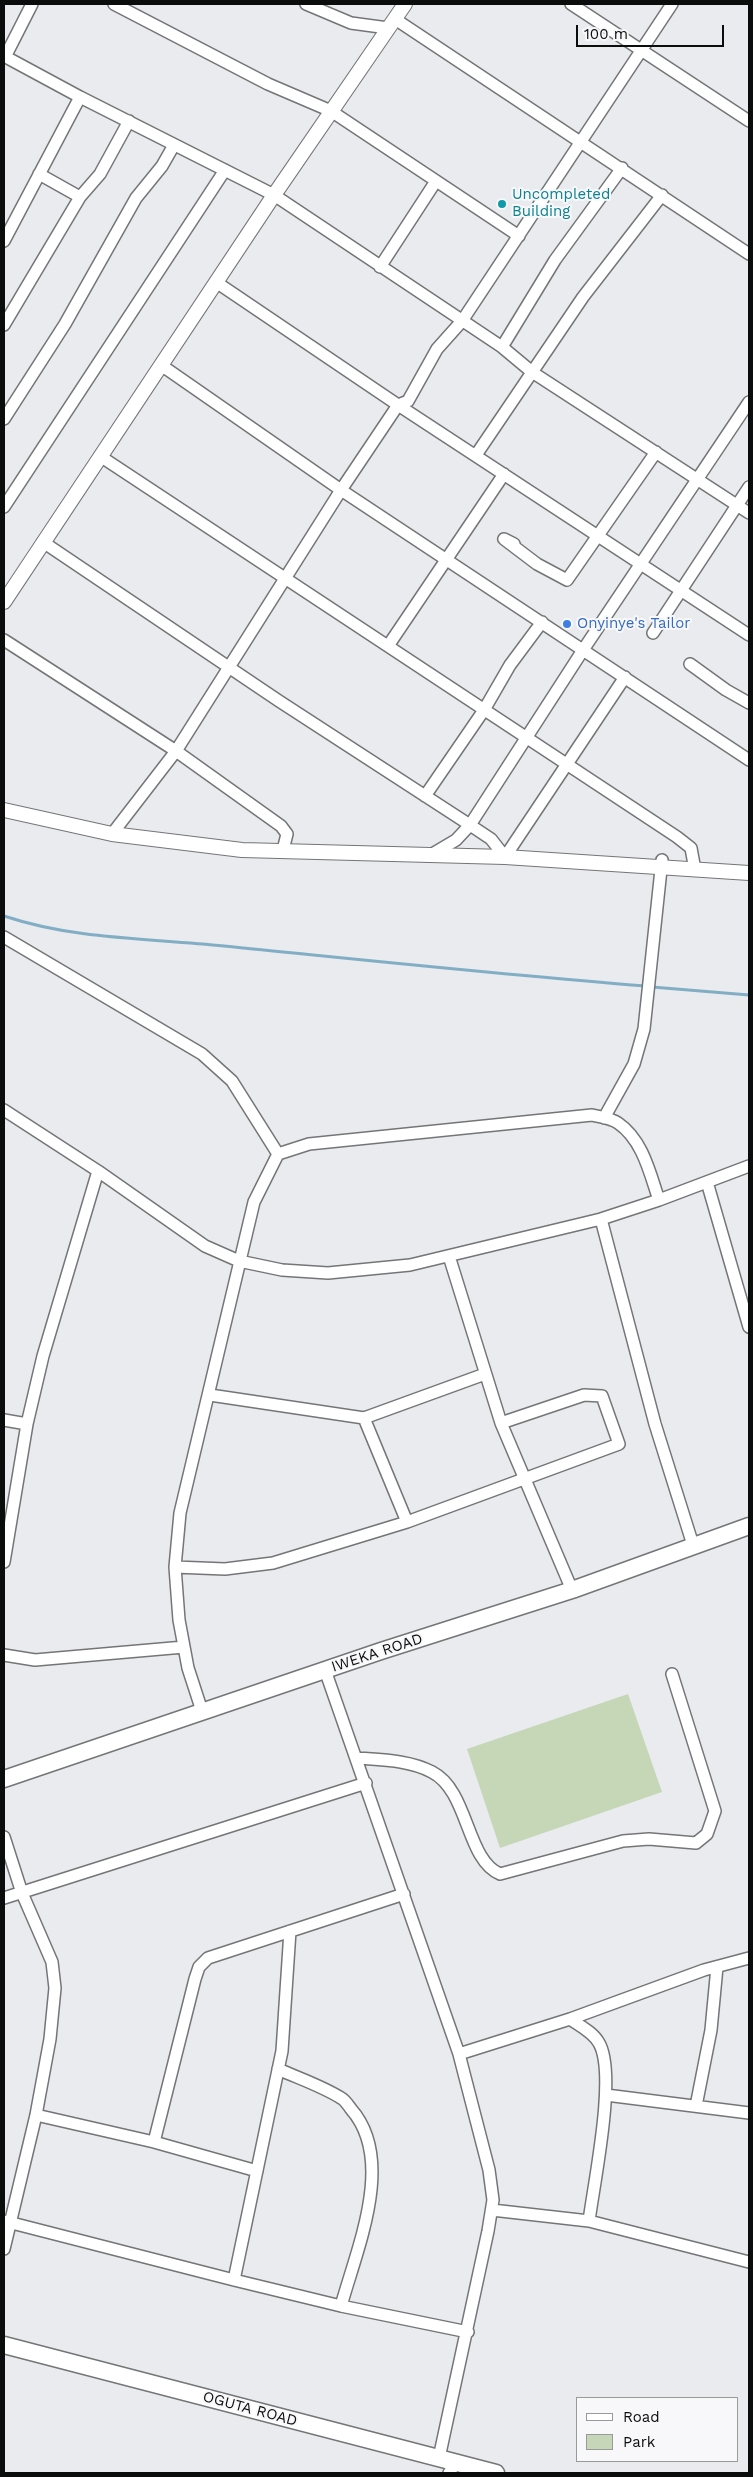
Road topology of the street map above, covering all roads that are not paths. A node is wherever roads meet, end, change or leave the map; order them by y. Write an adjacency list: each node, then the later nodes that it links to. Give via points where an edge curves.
1 (32, 4): 9 (street)
2 (114, 4): 11 (street, via 268,84)
3 (306, 4): 7 (street, via 351,23)
4 (405, 4): 7 (street)
5 (571, 4): 8 (street)
6 (672, 4): 8 (street)
7 (391, 24): 11 (street); 14 (street)
8 (641, 51): 13 (street); 14 (street)
9 (4, 57): 10 (street)
10 (80, 97): 12 (street); 18 (street)
11 (331, 111): 19 (street); 21 (street)
12 (129, 122): 15 (street); 22 (street, via 100,174)
13 (749, 122)
14 (581, 141): 16 (street); 23 (street)
15 (174, 145): 17 (street); 35 (street, via 136,198 65,324)
16 (622, 168): 20 (street); 30 (street, via 555,260)
17 (226, 170): 21 (street); 44 (street)
18 (39, 174): 22 (street); 24 (street)
19 (436, 181): 23 (street); 26 (street)
20 (662, 194): 25 (street); 32 (street, via 583,297)
21 (274, 195): 26 (street); 27 (street)
22 (80, 197): 29 (street)
23 (519, 236): 28 (street)
24 (4, 241)
25 (749, 254)
26 (380, 267): 28 (street)
27 (216, 282): 31 (street); 34 (street)
28 (462, 321): 30 (street); 34 (street, via 437,349 408,401)
29 (4, 325)
30 (502, 347): 32 (street)
31 (161, 365): 38 (street); 42 (street)
32 (532, 372): 36 (street); 37 (street)
33 (749, 402): 40 (street)
34 (398, 405): 37 (street); 42 (street)
35 (5, 415)
36 (656, 452): 40 (street); 46 (street)
37 (476, 455): 39 (street)
38 (100, 456): 47 (street); 51 (street)
39 (504, 474): 46 (street); 49 (street)
40 (697, 479): 43 (street); 50 (street)
41 (749, 487): 43 (street)
42 (341, 490): 49 (street); 51 (street)
43 (738, 506): 45 (street); 52 (street)
44 (4, 507)
45 (749, 513)
46 (598, 536): 48 (street, via 567,580 537,564 504,539); 50 (street)
47 (43, 542): 53 (street); 61 (street)
48 (514, 544)
49 (446, 558): 54 (street); 58 (street)
50 (642, 564): 52 (street); 59 (street)
51 (286, 580): 58 (street); 61 (street)
52 (680, 590): 55 (street); 56 (street)
53 (4, 602)
54 (542, 622): 59 (street); 64 (street, via 510,665)
55 (653, 633)
56 (749, 635)
57 (4, 640): 66 (street)
58 (388, 646): 64 (street)
59 (583, 650): 62 (street); 65 (street)
60 (690, 664): 63 (street)
61 (231, 667): 66 (street); 69 (street)
62 (625, 677): 67 (street); 68 (street)
63 (749, 702)
64 (484, 710): 65 (street); 69 (street)
65 (525, 738): 68 (street); 71 (street)
66 (176, 752): 72 (street); 73 (street, via 281,826 287,834)
67 (749, 760)
68 (566, 765): 75 (street); 77 (street, via 691,848)
69 (425, 796): 71 (street)
70 (4, 810): 72 (street)
71 (470, 825): 74 (street, via 456,840); 75 (street, via 491,839)
72 (112, 834): 73 (street, via 242,850)
73 (283, 850): 74 (street)
74 (429, 856): 75 (street)
75 (505, 857): 76 (street)
76 (662, 864): 77 (street); 81 (street, via 644,1029 634,1064)
77 (695, 870): 78 (street)
78 (749, 873)
79 (4, 937): 82 (street, via 202,1054 232,1081)
80 (4, 1110): 84 (street)
81 (604, 1118): 82 (street, via 592,1115 309,1144); 86 (street, via 617,1122 632,1136 643,1153)
82 (278, 1154): 89 (street, via 254,1202)
83 (749, 1166): 85 (street)
84 (98, 1171): 89 (street, via 205,1246); 95 (street)
85 (707, 1182): 86 (street); 90 (street)
86 (659, 1200): 87 (street)
87 (601, 1219): 88 (street); 100 (street, via 655,1424)
88 (449, 1256): 89 (street, via 410,1265 328,1273 282,1270); 91 (street)
89 (239, 1262): 92 (street)
90 (749, 1327)
91 (485, 1374): 93 (street); 96 (street)
92 (210, 1395): 93 (street); 102 (street, via 180,1513)
93 (364, 1418): 98 (street)
94 (4, 1420): 95 (street)
95 (26, 1424): 101 (street)
96 (502, 1424): 97 (street); 97 (street, via 584,1395 602,1396 619,1444)
97 (526, 1478): 98 (street); 103 (street)
98 (407, 1522): 102 (street, via 273,1563 225,1569)
99 (749, 1526): 100 (main road, IWEKA ROAD)
100 (693, 1545): 103 (main road, IWEKA ROAD)
101 (4, 1562)
102 (175, 1567): 104 (street)
103 (572, 1590): 106 (main road, IWEKA ROAD)
104 (184, 1647): 105 (street, via 35,1660); 108 (street)
105 (4, 1655)
106 (325, 1670): 108 (main road, IWEKA ROAD); 109 (street)
107 (672, 1674): 109 (street, via 715,1811 707,1834 696,1843 649,1839 623,1841 500,1874 484,1863 448,1785 440,1778 399,1761)
108 (202, 1712): 110 (main road, IWEKA ROAD)
109 (357, 1758): 111 (street)
110 (4, 1780)
111 (366, 1783): 113 (street); 114 (street)
112 (4, 1837): 113 (street)
113 (22, 1893): 115 (street); 125 (street, via 52,1962 55,1988 50,2039)
114 (404, 1894): 116 (street); 120 (street)
115 (4, 1898)
116 (290, 1931): 121 (street); 126 (street, via 208,1958 199,1967)
117 (749, 1958): 118 (street)
118 (717, 1966): 119 (street); 123 (street, via 711,2030)
119 (570, 2019): 120 (street); 122 (street, via 592,2034 600,2044 606,2067)
120 (459, 2054): 128 (street, via 489,2170)
121 (278, 2069): 127 (street); 134 (street, via 342,2098 361,2120 371,2149 371,2195)
122 (606, 2095): 123 (street); 129 (street)
123 (696, 2106): 124 (street)
124 (749, 2112)
125 (36, 2114): 126 (street); 130 (street)
126 (154, 2142): 127 (street)
127 (257, 2171): 133 (street)
128 (492, 2210): 129 (street); 135 (street)
129 (589, 2221): 132 (street)
130 (7, 2222): 131 (street); 133 (street)
131 (4, 2249)
132 (749, 2262)
133 (234, 2280): 134 (street)
134 (341, 2306): 135 (street)
135 (468, 2332): 137 (street)
136 (4, 2348): 137 (main road, OGUTA ROAD)
137 (438, 2458): 138 (main road, OGUTA ROAD)
138 (460, 2469): 139 (main road, OGUTA ROAD)
139 (496, 2473)

